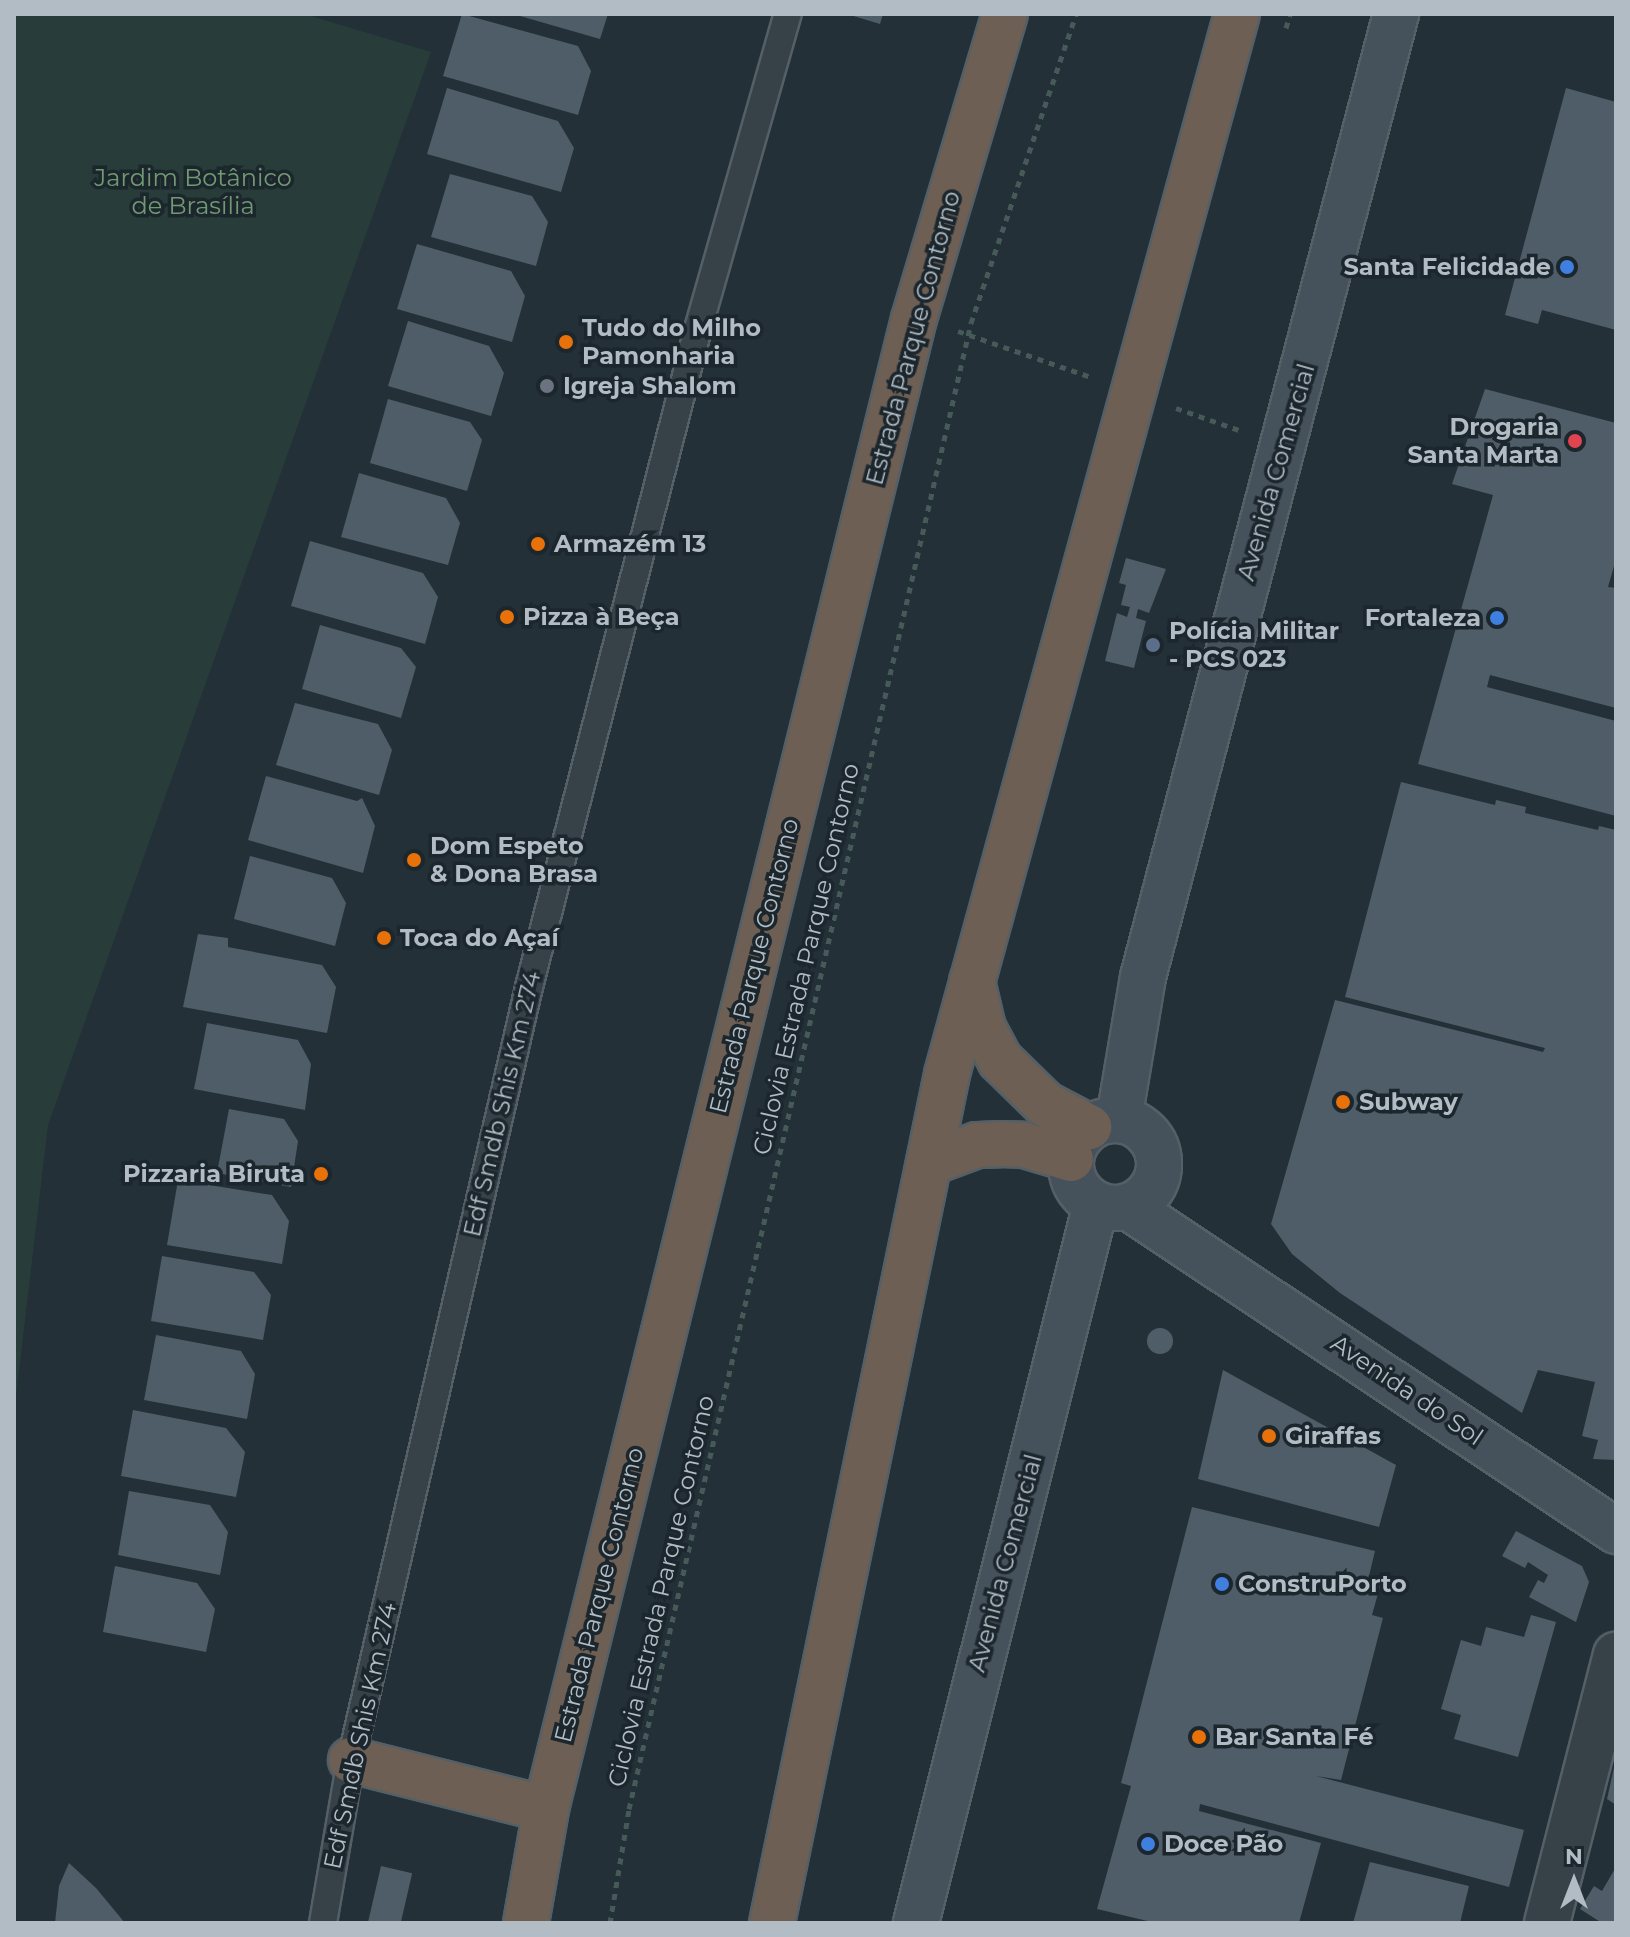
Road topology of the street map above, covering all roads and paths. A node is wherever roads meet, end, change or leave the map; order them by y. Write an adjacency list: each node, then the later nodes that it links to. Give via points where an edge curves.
1 (788, 14): 16 (lane, Edf Smdb Shis Km 274, via 698,329 529,987)
2 (1005, 14): 17 (highway, Estrada Parque Contorno, via 914,319)
3 (1076, 14): 20 (path, Ciclovia Estrada Parque Contorno, via 971,323 629,1809)
4 (1237, 14): 8 (highway)
5 (1290, 14): 7 (path)
6 (1396, 14): 9 (street, Avenida Comercial, via 1143,977)
7 (1281, 44)
8 (971, 979): 9 (highway, via 983,1028 1000,1060 1045,1104); 10 (highway)
9 (1093, 1135): 10 (highway, via 1024,1145 977,1145); 11 (street, via 1145,1130 1159,1155); 12 (street, via 1076,1185)
10 (929, 1163): 21 (highway)
11 (1159, 1169): 12 (street, via 1149,1193); 13 (street)
12 (1112, 1205): 13 (street, Avenida do Sol); 22 (street, Avenida Comercial)
13 (1198, 1250): 14 (street, Avenida do Sol)
14 (1616, 1531)
15 (1616, 1655): 23 (street)
16 (351, 1760): 17 (highway); 18 (lane, Edf Smdb Shis Km 274)
17 (546, 1809): 19 (highway, Estrada Parque Contorno)
18 (323, 1923)
19 (526, 1923)
20 (610, 1923)
21 (772, 1923)
22 (916, 1923)
23 (1547, 1923)

